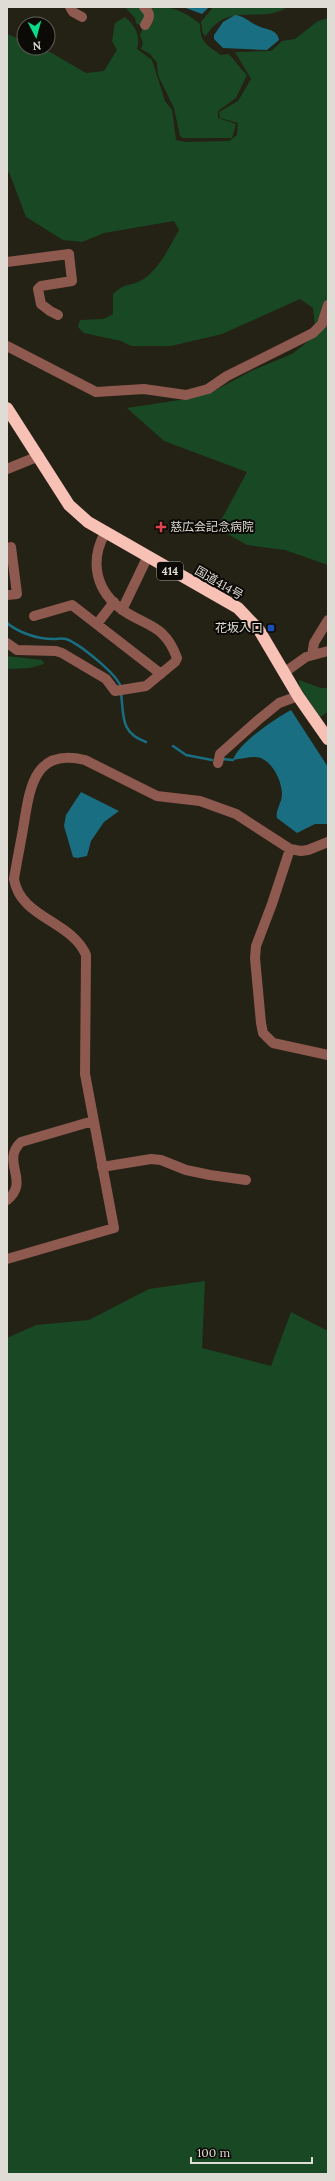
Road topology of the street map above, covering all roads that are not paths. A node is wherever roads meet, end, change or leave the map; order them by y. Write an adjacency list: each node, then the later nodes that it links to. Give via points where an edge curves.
1 (70, 7): 3 (street)
2 (144, 7): 4 (street, via 150,14)
3 (82, 17)
4 (145, 25)
5 (7, 262): 7 (street, via 69,254 72,281 45,285 38,289 41,304)
6 (328, 305): 8 (street, via 322,324 313,333 227,376 208,389 186,395 144,389 96,392)
7 (58, 315)
8 (7, 346)
9 (7, 408): 10 (highway, 国道414号 / 414)
10 (39, 456): 11 (street); 12 (highway, 国道414号 / 414, via 69,505)
11 (7, 469)
12 (105, 533): 14 (highway, 国道414号 / 414); 16 (street, via 98,546 96,566 100,584)
13 (7, 548): 15 (street, via 11,547 17,594)
14 (147, 558): 17 (street); 24 (highway, 国道414号 / 414, via 238,608 259,630)
15 (7, 595)
16 (114, 602): 17 (street); 20 (street)
17 (122, 610): 25 (street, via 157,628 171,647 177,658)
18 (34, 616): 20 (street, via 72,605)
19 (328, 620): 23 (street, via 314,643)
20 (97, 624): 25 (street)
21 (7, 642): 25 (street, via 17,650 62,653 106,679 115,691 146,686)
22 (328, 651): 23 (street)
23 (312, 655): 24 (street)
24 (285, 672): 26 (highway, 国道414号 / 414)
25 (161, 674)
26 (298, 696): 27 (highway, 国道414号 / 414); 28 (street, via 279,703 257,721 220,754)
27 (328, 739)
28 (218, 763)
29 (328, 842): 30 (street, via 308,850)
30 (290, 849): 31 (street, via 256,946 261,1023 263,1033 273,1043); 32 (street, via 236,814 200,801 157,796 85,760 72,757 56,759 36,774 27,804 14,879 21,898 76,940 86,955 84,1074)
31 (328, 1055)
32 (93, 1121): 33 (street); 35 (street, via 21,1142 16,1146 12,1150 10,1163 17,1187)
33 (102, 1167): 34 (street, via 151,1159 186,1170); 36 (street, via 114,1228)
34 (246, 1180)
35 (7, 1200)
36 (7, 1259)

